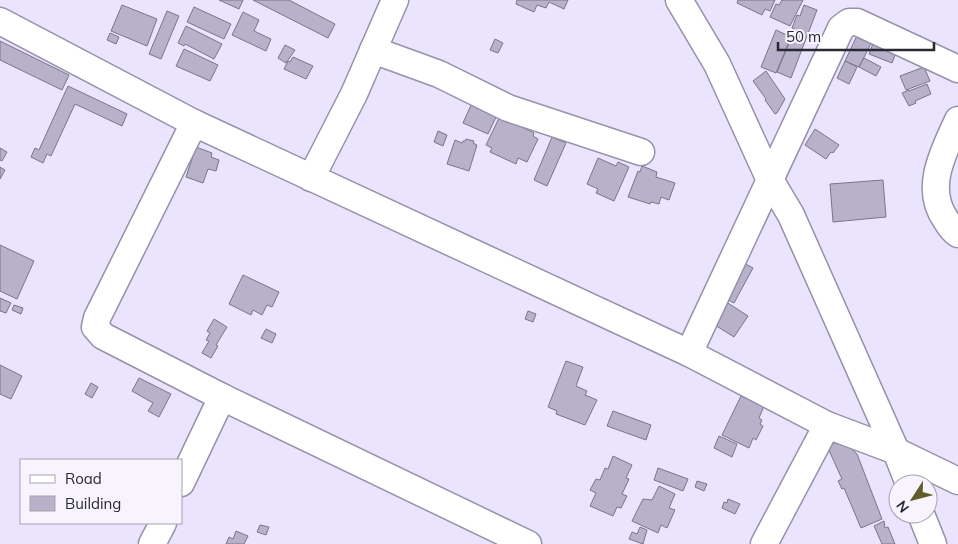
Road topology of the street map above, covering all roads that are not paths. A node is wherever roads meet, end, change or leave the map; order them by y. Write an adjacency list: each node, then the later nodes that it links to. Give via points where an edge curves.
1 (395, 0): 4 (street)
2 (679, 0): 10 (street, via 717,64)
3 (0, 21): 7 (street)
4 (373, 50): 8 (street, via 439,74 508,108); 9 (street)
5 (958, 69): 10 (street, via 857,22 849,22 841,28)
6 (958, 120): 11 (street, via 940,160 935,188 941,213)
7 (194, 123): 9 (street); 13 (street, via 95,327 103,336)
8 (641, 152)
9 (311, 178): 12 (street)
10 (769, 178): 12 (street); 15 (street, via 791,215)
11 (958, 234)
12 (689, 353): 14 (street)
13 (222, 397): 17 (street); 22 (street)
14 (827, 425): 15 (street); 23 (street)
15 (896, 452): 16 (street); 18 (street)
16 (905, 474)
17 (182, 481)
18 (958, 481)
19 (162, 524): 21 (street)
20 (925, 524): 24 (street)
21 (152, 544)
22 (528, 544)
23 (764, 544)
24 (933, 544)

